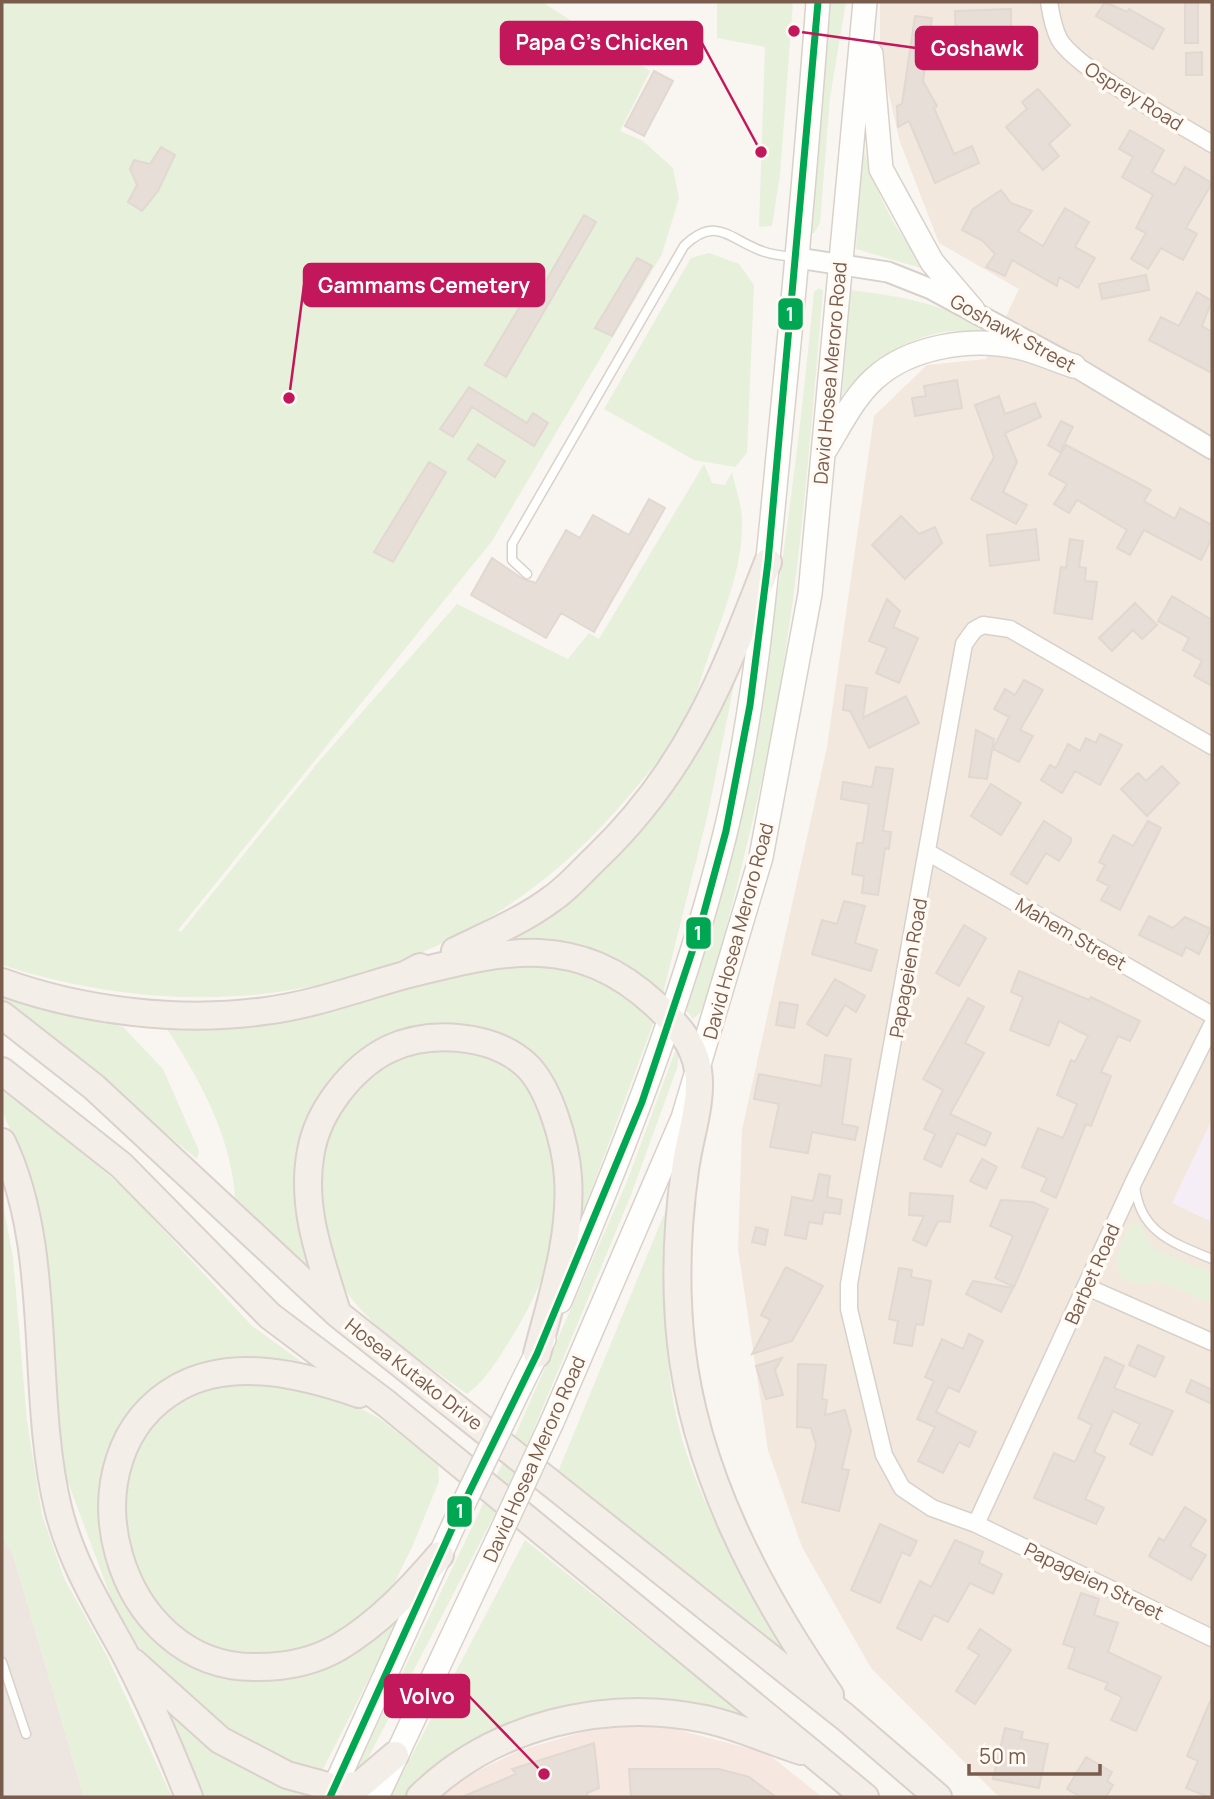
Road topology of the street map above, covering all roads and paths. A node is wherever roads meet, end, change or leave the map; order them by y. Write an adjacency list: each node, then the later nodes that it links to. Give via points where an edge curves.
1 (818, 2): 5 (main road, David Hosea Meroro Road)
2 (867, 2): 6 (main road, David Hosea Meroro Road); 7 (main road, via 881,169 932,262)
3 (1049, 2): 4 (street, Osprey Road, via 1060,40 1078,61)
4 (1212, 144)
5 (798, 258): 6 (street, Goshawk Street); 11 (main road, David Hosea Meroro Road); 12 (lane, via 761,251 715,229 699,232 684,246 512,544 512,560)
6 (839, 264): 7 (street, Goshawk Street, via 888,272); 10 (main road, David Hosea Meroro Road)
7 (973, 310): 8 (street, Goshawk Street)
8 (1074, 366): 9 (street, Goshawk Street); 10 (main road, via 1017,347 935,348 894,363 872,380)
9 (1212, 449)
10 (823, 453): 22 (main road, David Hosea Meroro Road, via 810,594 761,858)
11 (768, 562): 15 (main road, via 730,660 693,737 640,813 554,898); 19 (main road, David Hosea Meroro Road, via 750,705 726,831)
12 (527, 574)
13 (1212, 746): 14 (street, Papageien Road, via 1010,629 983,625 964,644)
14 (929, 853): 18 (street, Mahem Street); 31 (street, Papageien Road, via 849,1284 849,1309 884,1455 902,1488 932,1508)
15 (404, 975): 16 (main road, via 293,1006 215,1016 141,1014); 19 (main road, via 495,953 571,955 633,984)
16 (2, 982)
17 (2, 1014): 27 (main road, Hosea Kutako Drive, via 94,1087)
18 (1212, 1016)
19 (670, 1018): 22 (main road, via 691,1045); 29 (main road, David Hosea Meroro Road, via 642,1102)
20 (1212, 1025): 24 (street, Barbet Road)
21 (2, 1071): 30 (main road, Hosea Kutako Drive, via 121,1165 270,1316)
22 (699, 1073): 36 (main road, via 679,1225 681,1343 689,1390 719,1493 745,1556 784,1626); 38 (main road, David Hosea Meroro Road, bridge, via 552,1422)
23 (2, 1142): 34 (main road, via 27,1218 33,1254 44,1422 58,1508 82,1578)
24 (1135, 1179): 25 (lane, via 1136,1205 1142,1217 1175,1244); 26 (street, Barbet Road)
25 (1212, 1259)
26 (1087, 1287): 28 (street); 31 (street, Barbet Road)
27 (338, 1314): 29 (main road, via 308,1201 311,1150 324,1114 342,1088 388,1049 441,1038 485,1043 526,1065 540,1083 559,1132 568,1175 566,1244); 36 (main road, Hosea Kutako Drive)
28 (1212, 1342)
29 (537, 1354): 32 (main road, David Hosea Meroro Road, bridge)
30 (387, 1404): 32 (main road, via 303,1376 276,1373 243,1371 180,1387 139,1424 118,1467 112,1493 119,1558 149,1619 203,1658 243,1668 276,1667 336,1648 394,1605); 39 (main road, Hosea Kutako Drive)
31 (976, 1524): 33 (street, Papageien Street)
32 (440, 1555): 40 (main road, David Hosea Meroro Road)
33 (1212, 1638)
34 (125, 1655): 40 (main road, via 220,1740 287,1775); 41 (main road)
35 (2, 1662): 37 (lane)
36 (845, 1717): 45 (main road, Hosea Kutako Drive)
37 (26, 1734)
38 (395, 1755): 40 (main road, via 362,1784); 42 (main road, David Hosea Meroro Road)
39 (816, 1756): 43 (main road, via 705,1719 606,1712 546,1725 509,1739 464,1763); 44 (main road, Hosea Kutako Drive)
40 (332, 1792)
41 (189, 1797)
42 (377, 1797)
43 (421, 1797)
44 (865, 1797)
45 (938, 1797)

